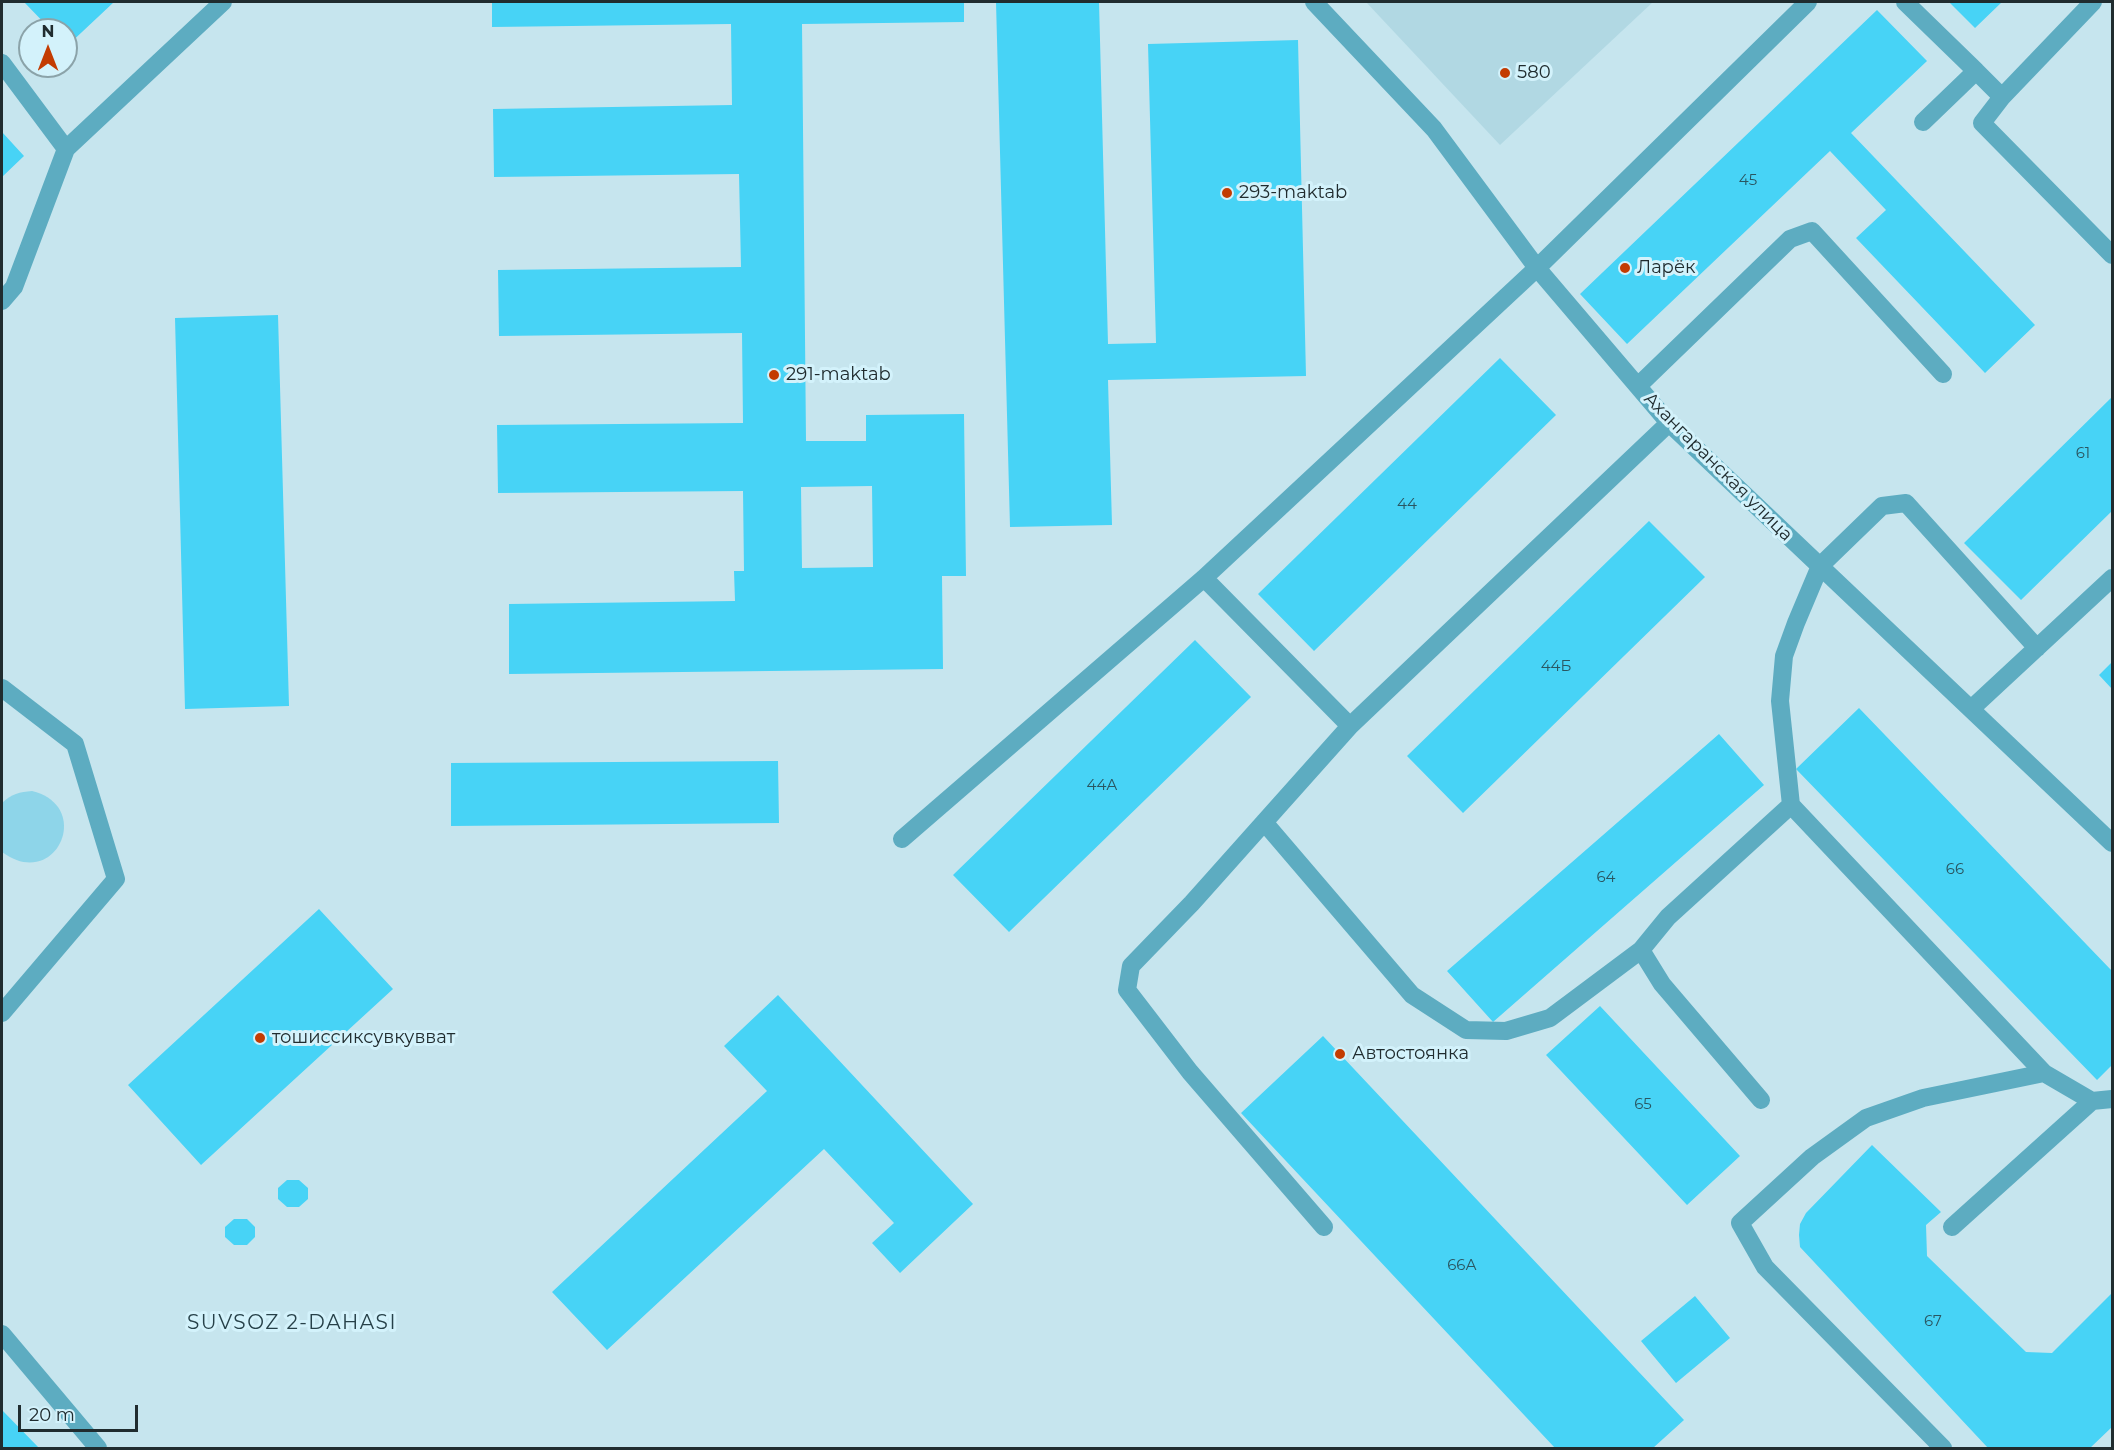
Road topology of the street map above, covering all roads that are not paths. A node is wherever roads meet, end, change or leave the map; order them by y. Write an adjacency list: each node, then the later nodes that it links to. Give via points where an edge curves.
1 (223, 2): 10 (street)
2 (1314, 2): 12 (street, Ахангаранская улица, via 1434,129)
3 (1808, 2): 12 (street)
4 (1905, 2): 7 (street)
5 (2093, 2): 8 (street)
6 (2, 63): 10 (street)
7 (1976, 71): 8 (street); 9 (street)
8 (2002, 98): 11 (street, via 1982,123)
9 (1923, 122)
10 (66, 149): 13 (street, via 14,287)
11 (2112, 255)
12 (1537, 268): 15 (street, Ахангаранская улица); 18 (street)
13 (2, 301)
14 (1943, 374): 15 (street, via 1812,231 1790,239)
15 (1638, 386): 16 (street, Ахангаранская улица)
16 (1669, 423): 17 (street, Ахангаранская улица); 23 (street)
17 (1820, 566): 20 (street, via 1882,506 1906,503); 22 (street, Ахангаранская улица); 24 (street, via 1784,656 1780,701)
18 (1204, 578): 23 (street); 26 (street)
19 (2112, 578): 20 (street)
20 (2037, 648): 22 (street)
21 (2, 688): 29 (street, via 75,744 116,879)
22 (1971, 709): 27 (street, Ахангаранская улица)
23 (1350, 726): 25 (street)
24 (1791, 805): 28 (street, via 1668,917); 30 (street)
25 (1264, 822): 28 (street, via 1412,995 1466,1030 1506,1031 1550,1018); 34 (street, via 1131,966 1127,990 1190,1072)
26 (902, 839)
27 (2112, 843)
28 (1641, 950): 32 (street, via 1662,984)
29 (2, 1013)
30 (2044, 1073): 33 (street); 38 (street, via 1923,1098 1866,1118 1812,1157 1740,1222 1765,1267)
31 (2112, 1099): 33 (street)
32 (1761, 1100)
33 (2092, 1101): 35 (street)
34 (1324, 1227)
35 (1952, 1227)
36 (2, 1334): 37 (street)
37 (98, 1449)
38 (1942, 1449)

